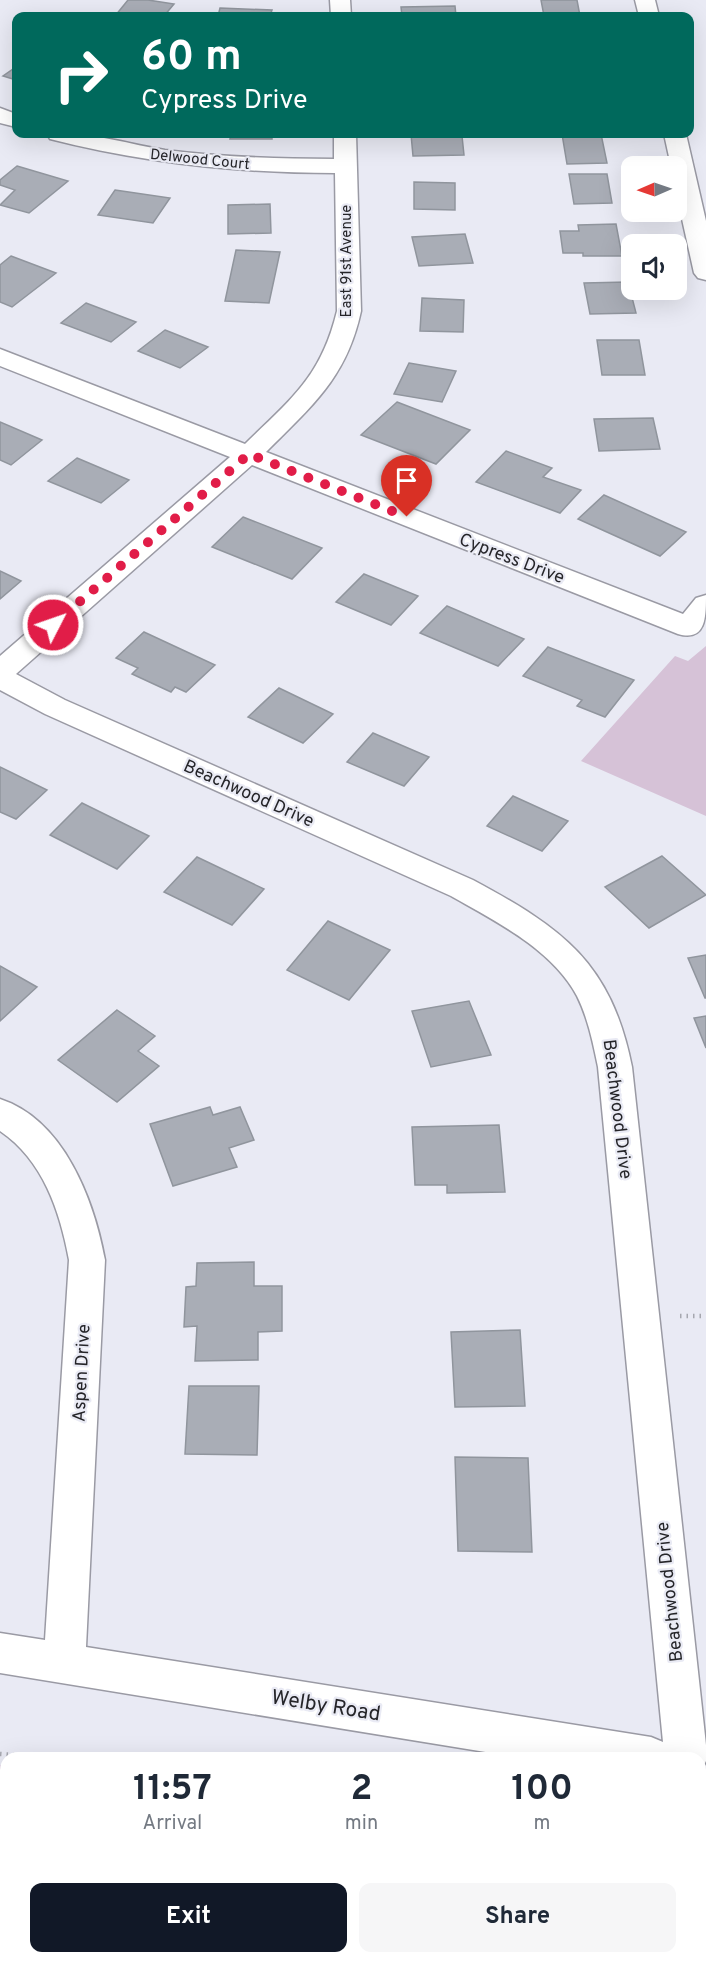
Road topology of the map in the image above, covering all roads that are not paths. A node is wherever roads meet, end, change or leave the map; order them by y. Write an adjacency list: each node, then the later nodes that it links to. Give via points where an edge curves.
1 (74, 138): 4 (street, Delwood Court, via 174,159 241,165)
2 (345, 138): 4 (street, East 91st Avenue)
3 (676, 138): 5 (street)
4 (346, 166): 7 (street, East 91st Avenue, via 349,311 344,333 322,378)
5 (706, 273)
6 (0, 357): 7 (street, Cypress Drive)
7 (249, 454): 8 (street, Cypress Drive); 9 (street, East 91st Avenue)
8 (701, 611)
9 (0, 672)
10 (0, 678): 15 (street, Beachwood Drive, via 55,707 462,888 537,934 583,977 608,1032 615,1067)
11 (0, 1113): 13 (street, Aspen Drive, via 24,1131 46,1156 75,1205 84,1234 87,1260)
12 (0, 1653): 13 (street, Welby Road)
13 (64, 1662): 14 (street, Welby Road)
14 (614, 1752)
15 (685, 1752)

